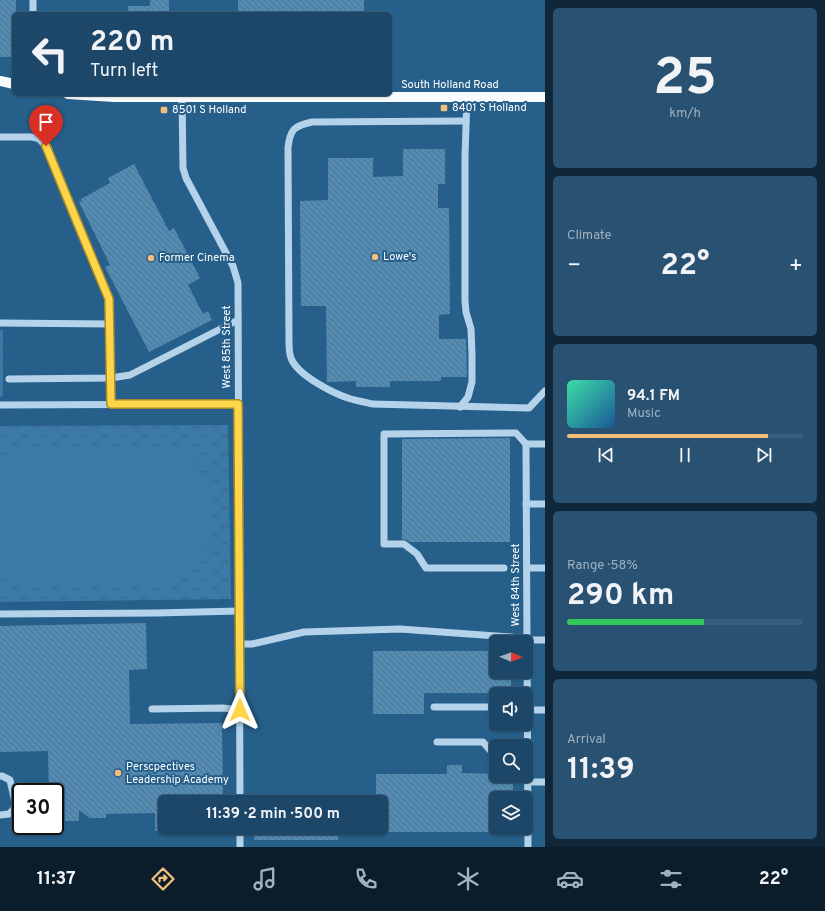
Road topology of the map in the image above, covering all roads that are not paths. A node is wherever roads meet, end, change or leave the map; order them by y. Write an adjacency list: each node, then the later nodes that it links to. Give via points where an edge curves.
1 (33, 0): 2 (street)
2 (33, 12)
3 (0, 81): 4 (main road)
4 (12, 84)
5 (99, 96): 6 (main road, South Holland Road)
6 (182, 97): 7 (main road, South Holland Road); 11 (street, West 85th Street, via 183,168 234,271 238,283)
7 (467, 97): 8 (main road, South Holland Road); 9 (street)
8 (545, 97)
9 (466, 121): 20 (street, via 465,301 471,329 472,382 468,397); 20 (street, via 312,122 303,124 291,132 288,148 288,342 291,358 297,368 332,391 372,404)
10 (0, 137): 13 (street, via 32,137 39,139 46,146 109,299)
11 (238, 320): 14 (street, via 130,375); 18 (street, West 85th Street)
12 (0, 323): 13 (street)
13 (110, 324): 14 (street)
14 (111, 378): 15 (street); 17 (street)
15 (9, 379)
16 (545, 391): 20 (street, via 529,408)
17 (111, 404): 18 (street); 19 (street)
18 (238, 404): 28 (street, West 85th Street)
19 (0, 405)
20 (460, 406)
21 (526, 444): 22 (street); 23 (street, West 84th Street); 25 (street, via 516,433 384,434 384,544 404,544 417,554 426,568)
22 (545, 444)
23 (526, 504): 24 (street); 26 (street, West 84th Street)
24 (545, 504)
25 (504, 568)
26 (527, 568): 27 (street); 31 (street, West 84th Street)
27 (545, 568)
28 (239, 611): 29 (street); 34 (street, West 85th Street)
29 (0, 614)
30 (495, 635): 34 (street, via 400,629 304,632 252,644)
31 (527, 635)
32 (533, 640): 33 (street)
33 (545, 640)
34 (239, 644): 38 (street, West 85th Street)
35 (434, 707): 36 (street)
36 (489, 707)
37 (152, 709): 38 (street)
38 (240, 710): 47 (street, West 85th Street)
39 (533, 710): 40 (street)
40 (545, 710)
41 (437, 742): 42 (street, via 483,742)
42 (489, 749)
43 (0, 776): 48 (street, via 10,780 15,802 14,809 9,814)
44 (533, 782): 45 (street)
45 (545, 782)
46 (528, 783): 51 (street, West 84th Street)
47 (240, 795)
48 (0, 815)
49 (240, 835): 50 (street)
50 (240, 847)
51 (528, 847)

